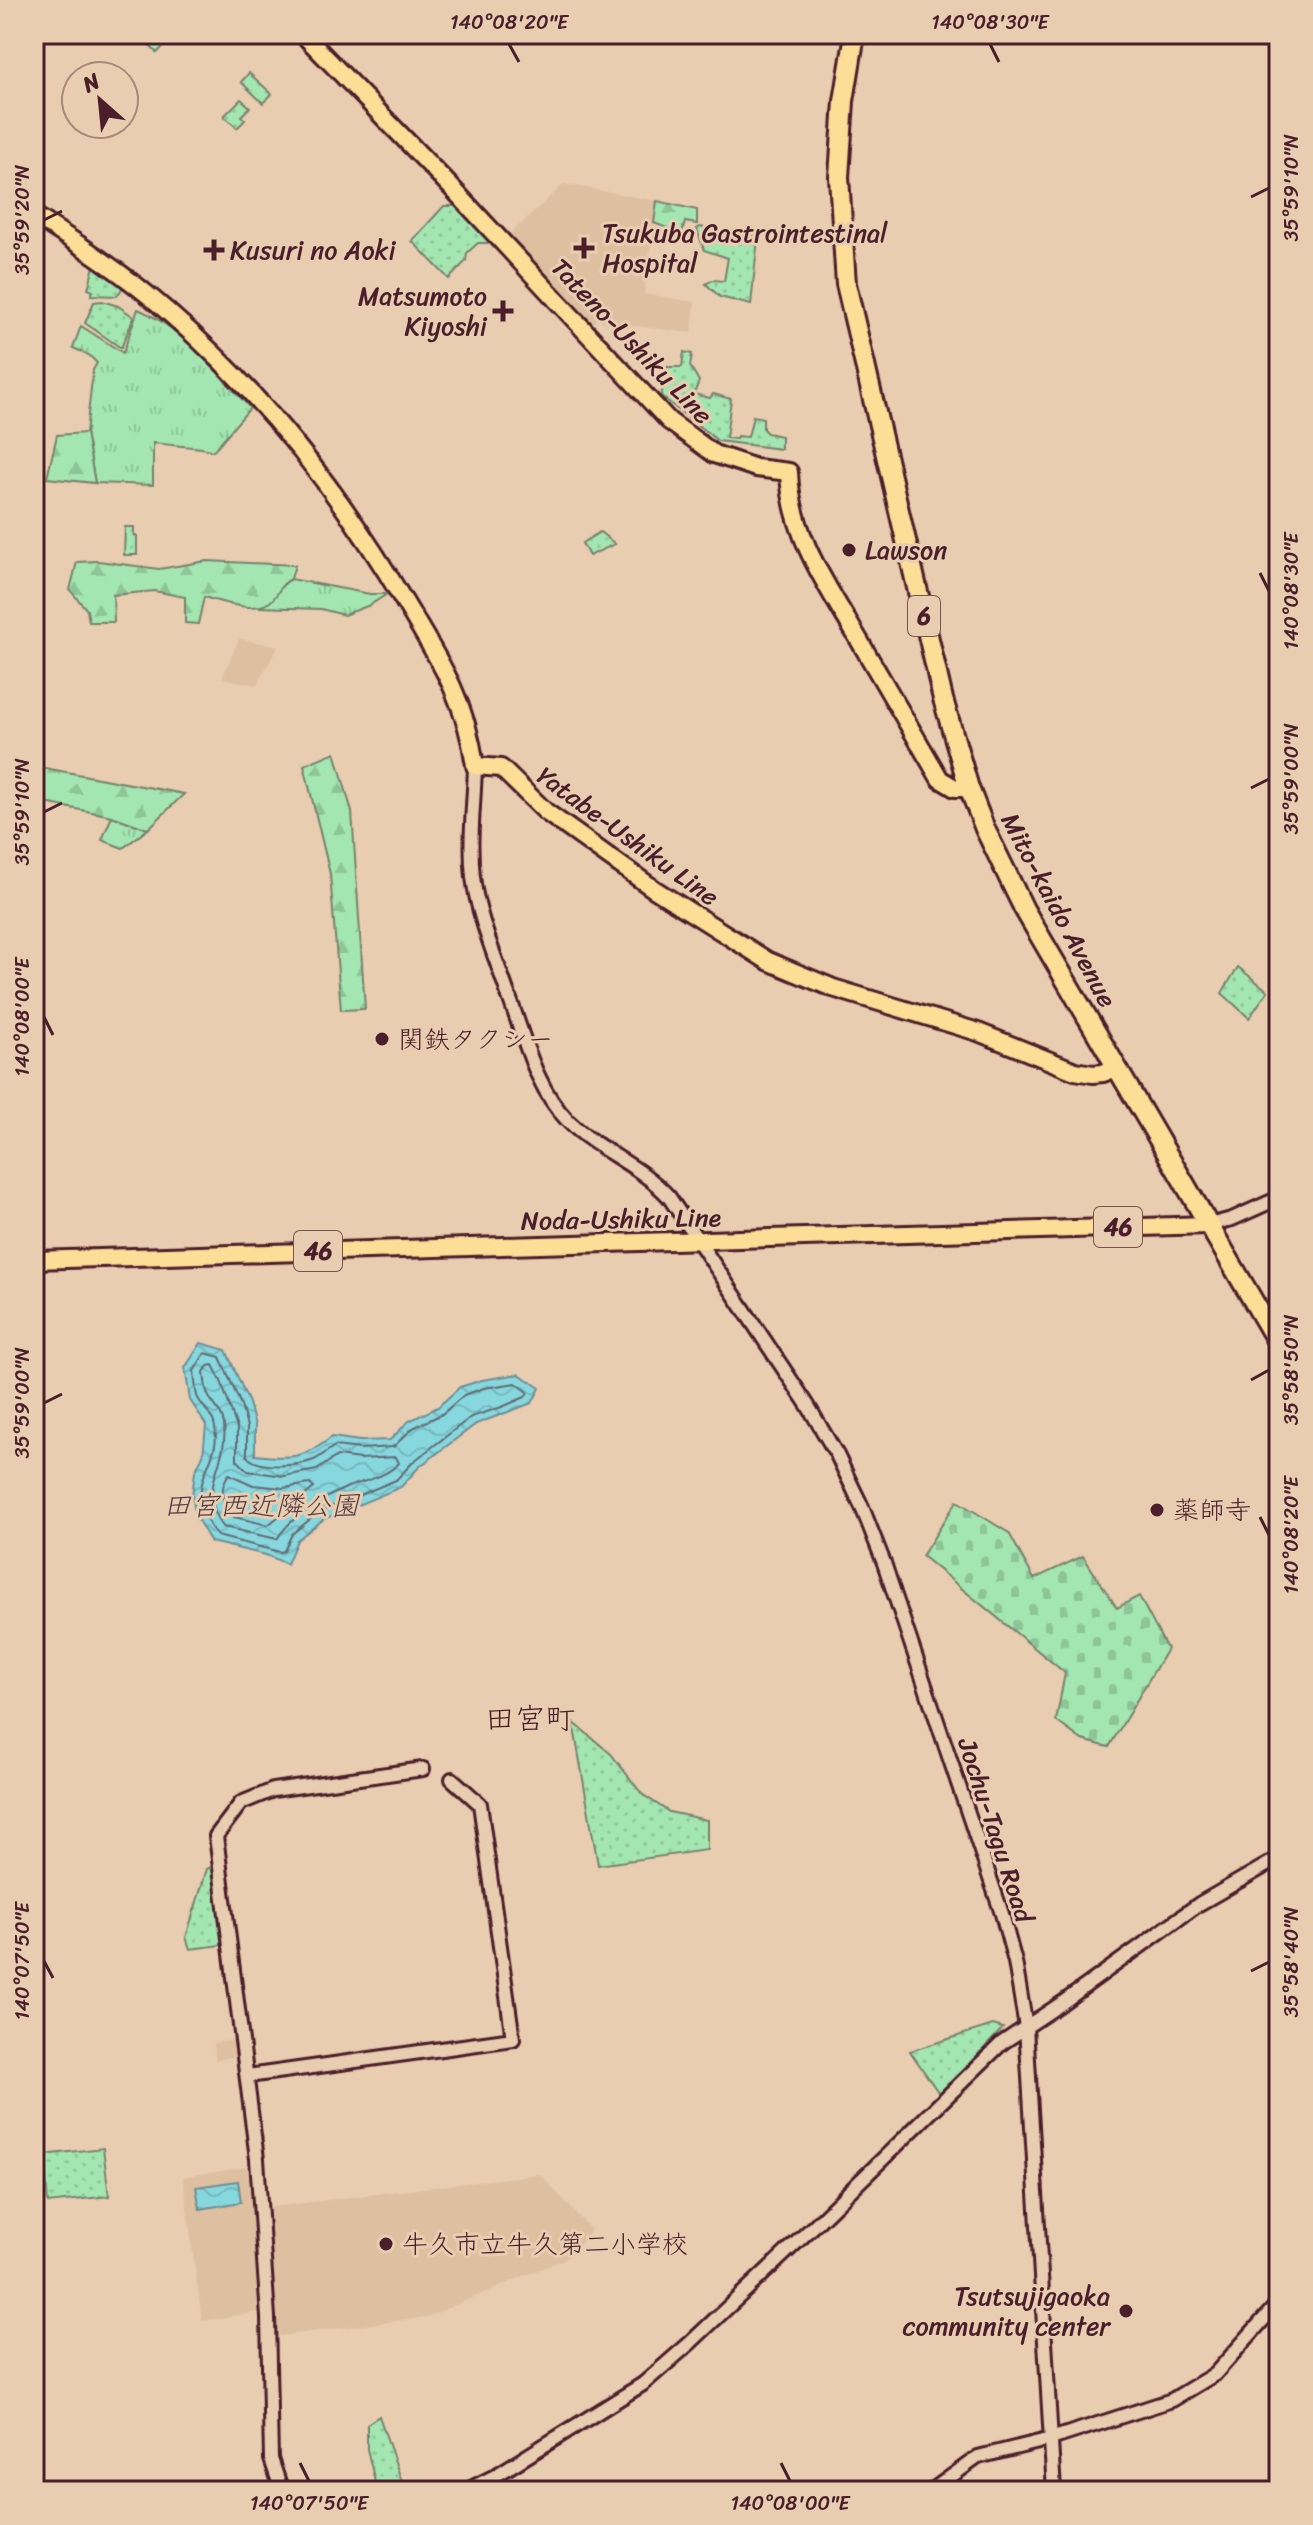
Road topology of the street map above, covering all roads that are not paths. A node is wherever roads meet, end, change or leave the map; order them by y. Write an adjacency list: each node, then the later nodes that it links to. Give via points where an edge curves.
1 (303, 34): 5 (main road, Tateno-Ushiku Line, via 669,421 714,454 789,472 798,529 820,573 940,779 955,788)
2 (855, 34): 5 (highway, Mito-kaido Avenue / 6, via 839,177 846,284 943,699)
3 (34, 215): 4 (main road, via 167,310 285,431 358,527 440,662 462,704)
4 (475, 766): 6 (main road, Yatabe-Ushiku Line, via 501,768 546,812 768,961 1075,1071 1103,1073); 9 (street, Jochu-Tagu Road, via 471,855 477,897 542,1083 583,1135 657,1184)
5 (969, 788): 6 (highway, Mito-kaido Avenue / 6, via 1024,909)
6 (1115, 1068): 8 (highway, Mito-kaido Avenue / 6)
7 (1279, 1198): 8 (street)
8 (1209, 1225): 9 (main road, Noda-Ushiku Line / 46); 11 (highway, Mito-kaido Avenue / 6)
9 (699, 1241): 10 (main road, Noda-Ushiku Line / 46); 15 (street, Jochu-Tagu Road, via 807,1404 862,1507 1002,1914)
10 (34, 1260)
11 (1279, 1345)
12 (423, 1769): 16 (street, via 273,1790 241,1803 216,1836)
13 (452, 1779): 16 (street, via 480,1804 513,2039)
14 (1279, 1858): 15 (street, via 1199,1904)
15 (1026, 2027): 18 (street, Jochu-Tagu Road); 20 (street, via 1002,2043 643,2384)
16 (248, 2076): 19 (street, via 262,2201 271,2459)
17 (1279, 2302): 18 (street, via 1215,2374 1172,2400)
18 (1051, 2439): 21 (street, via 978,2457); 22 (street, Jochu-Tagu Road)
19 (282, 2491)
20 (465, 2491)
21 (931, 2491)
22 (1054, 2491)

